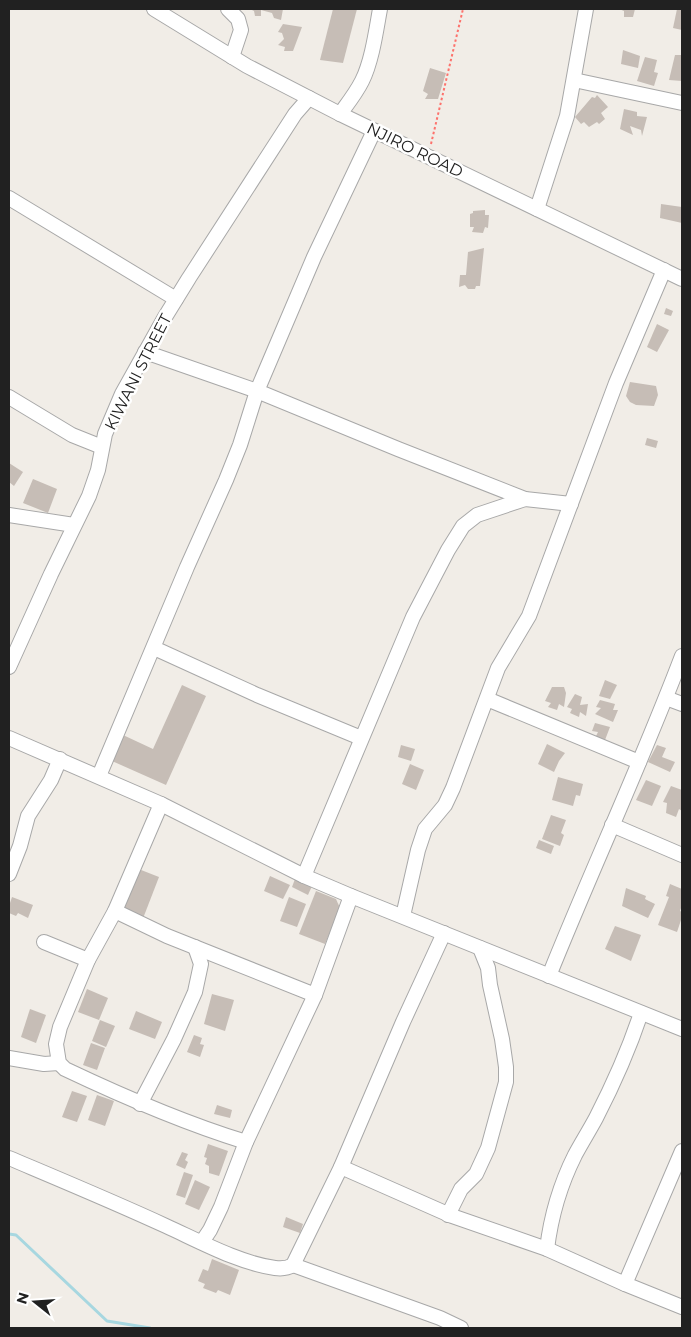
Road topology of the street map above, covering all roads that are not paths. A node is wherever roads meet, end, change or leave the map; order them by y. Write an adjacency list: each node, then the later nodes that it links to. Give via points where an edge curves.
1 (154, 9): 5 (street, NJIRO ROAD)
2 (228, 9): 5 (street, via 238,20 241,30)
3 (380, 9): 9 (street, via 363,79)
4 (586, 9): 6 (street)
5 (232, 57): 7 (street, NJIRO ROAD)
6 (574, 80): 8 (street); 12 (street, via 567,116)
7 (309, 98): 9 (street, NJIRO ROAD); 15 (street, KIWANI STREET, via 295,114)
8 (682, 103)
9 (340, 114): 10 (street, NJIRO ROAD)
10 (374, 131): 12 (street, NJIRO ROAD); 17 (street, via 314,257)
11 (9, 198): 15 (street)
12 (537, 209): 13 (street, NJIRO ROAD)
13 (664, 270): 14 (street, NJIRO ROAD); 21 (street, via 616,383)
14 (682, 279)
15 (176, 299): 16 (street, KIWANI STREET)
16 (145, 352): 17 (street); 19 (street, KIWANI STREET, via 115,408)
17 (257, 391): 20 (street); 24 (street, via 226,480)
18 (9, 397): 19 (street, via 72,435)
19 (102, 447): 23 (street, KIWANI STREET, via 93,486)
20 (526, 499): 21 (street); 31 (street, via 477,515 463,526 428,586)
21 (571, 504): 28 (street, via 529,616 498,668)
22 (9, 515): 23 (street)
23 (74, 525): 26 (street, KIWANI STREET)
24 (154, 648): 31 (street); 34 (street)
25 (682, 656): 27 (street)
26 (9, 667)
27 (666, 698): 29 (street); 33 (street)
28 (487, 699): 33 (street); 42 (street, via 453,788 425,829)
29 (682, 704)
30 (9, 738): 32 (street)
31 (361, 738): 39 (street)
32 (60, 759): 34 (street); 38 (street, via 28,816)
33 (639, 762): 36 (street)
34 (99, 776): 35 (street)
35 (161, 804): 39 (street); 41 (street)
36 (612, 825): 37 (street); 48 (street)
37 (682, 855)
38 (9, 874)
39 (304, 876): 40 (street)
40 (351, 896): 42 (street); 49 (street)
41 (115, 911): 45 (street); 47 (street)
42 (403, 916): 43 (street)
43 (444, 932): 46 (street); 58 (street)
44 (44, 942): 47 (street)
45 (196, 947): 49 (street); 54 (street, via 201,964 194,992)
46 (480, 948): 48 (street); 59 (street, via 488,968 502,1040 506,1082 488,1148 476,1174 461,1189)
47 (88, 960): 53 (street, via 60,1027 56,1044)
48 (549, 976): 50 (street)
49 (315, 995): 55 (street)
50 (641, 1013): 51 (street); 61 (street, via 596,1119 574,1157 558,1195)
51 (682, 1029)
52 (9, 1058): 53 (street)
53 (59, 1063): 54 (street)
54 (140, 1104): 55 (street)
55 (246, 1142): 60 (street, via 221,1207)
56 (682, 1151): 63 (street)
57 (9, 1158): 60 (street)
58 (342, 1167): 59 (street); 62 (street)
59 (448, 1215): 61 (street)
60 (202, 1242): 62 (street, via 269,1267 284,1268)
61 (546, 1249): 63 (street)
62 (293, 1264): 65 (street)
63 (625, 1284): 64 (street)
64 (682, 1307)
65 (461, 1328)

